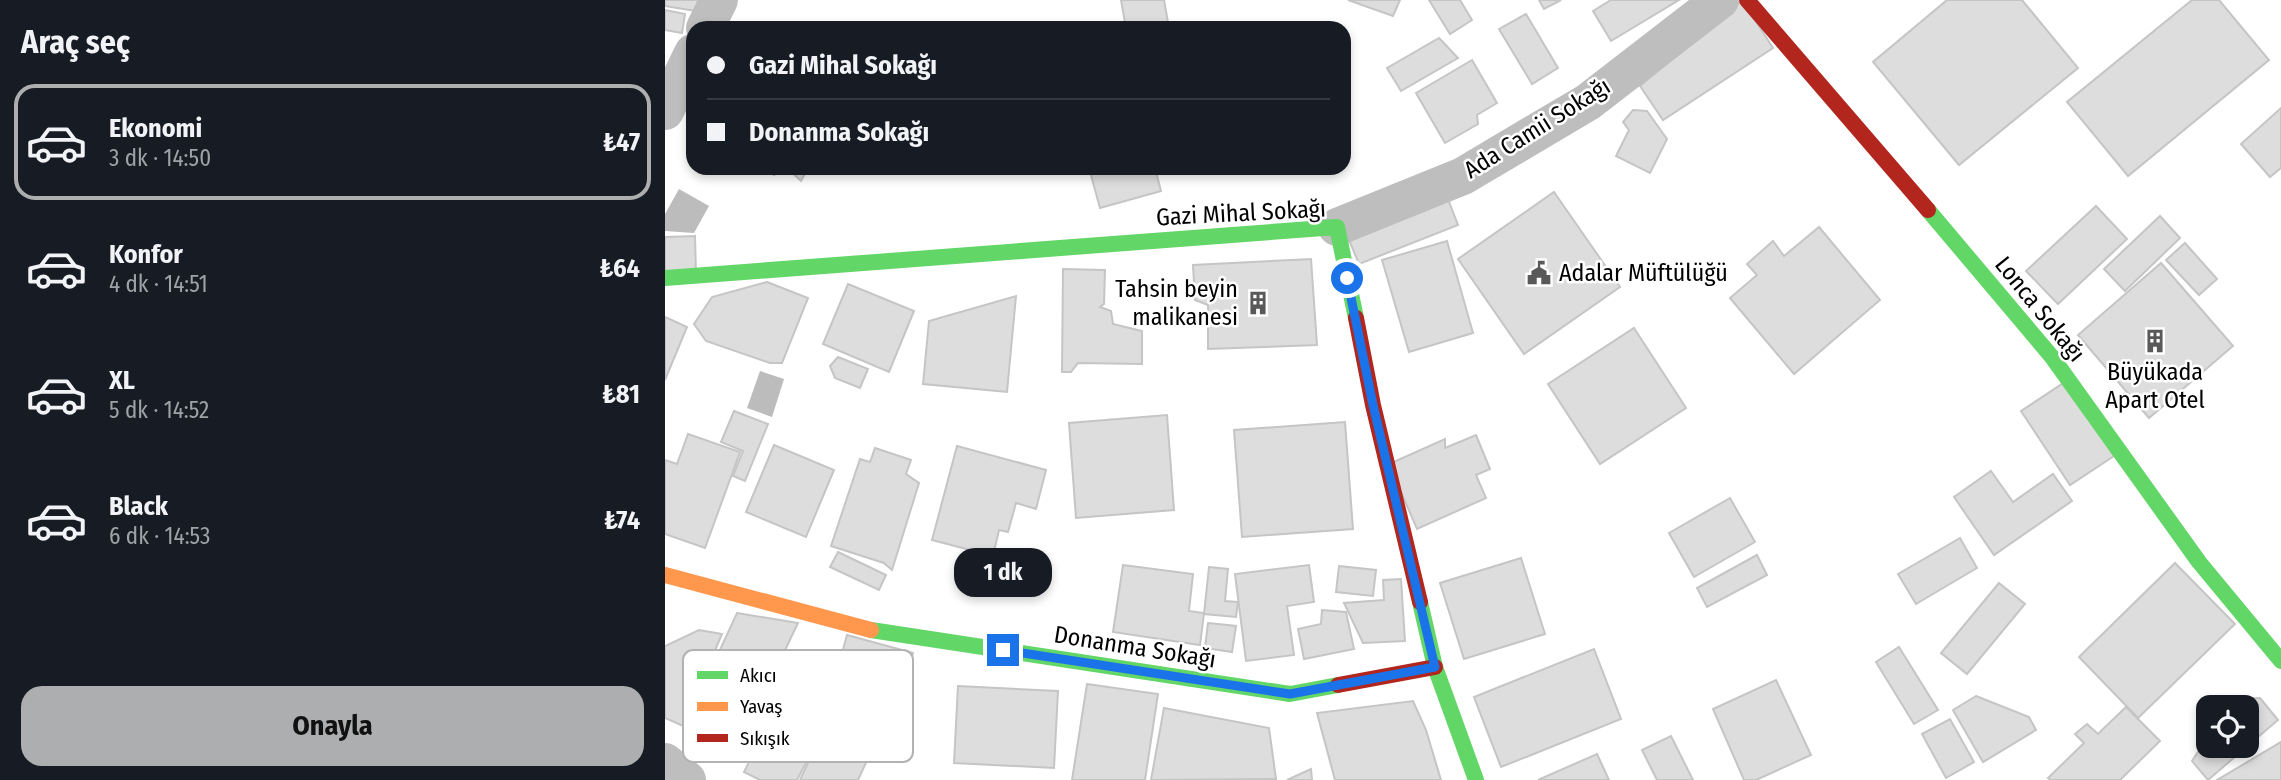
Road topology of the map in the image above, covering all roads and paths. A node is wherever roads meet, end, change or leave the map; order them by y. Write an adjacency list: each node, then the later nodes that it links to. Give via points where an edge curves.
1 (719, 0): 4 (street)
2 (1720, 0): 7 (street, Ada Camii Sokağı, via 1588,102 1475,169)
3 (1747, 0): 10 (street, Lonca Sokağı, via 2018,314 2199,562)
4 (708, 21)
5 (686, 68): 6 (street)
6 (665, 111)
7 (1337, 227): 8 (street, Gazi Mihal Sokağı); 11 (street, Gazi Mihal Sokağı, via 1373,405)
8 (665, 278)
9 (665, 575): 11 (street, Donanma Sokağı, via 870,630 1290,694)
10 (2281, 661)
11 (1435, 667): 14 (street, Gazi Mihal Sokağı)
12 (665, 762): 13 (street)
13 (687, 780)
14 (1476, 780)

